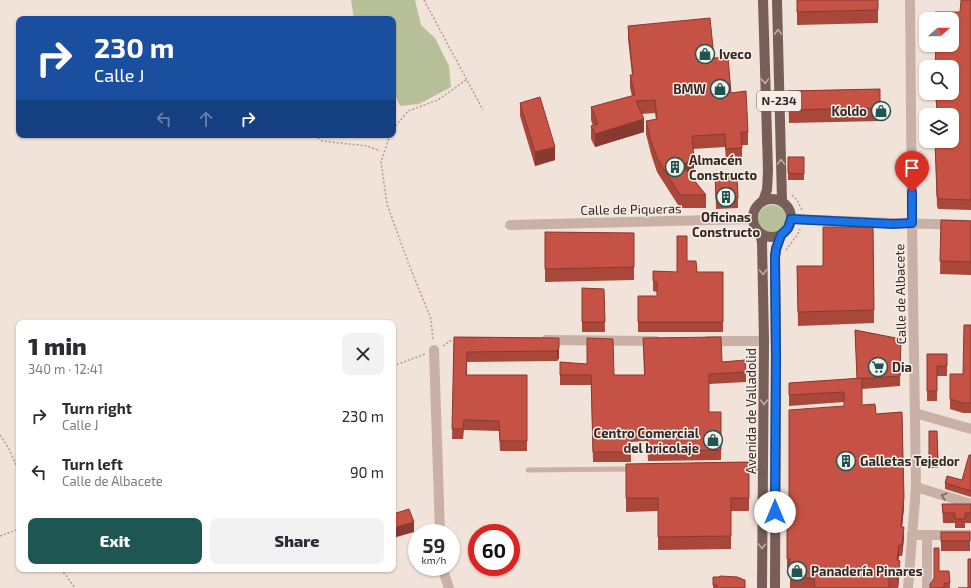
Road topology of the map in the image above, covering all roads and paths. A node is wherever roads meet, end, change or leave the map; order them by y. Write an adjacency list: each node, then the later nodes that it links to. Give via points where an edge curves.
1 (424, 0): 5 (path)
2 (763, 0): 12 (main road, N-234, one-way to 12, via 768,171 767,190)
3 (777, 0): 13 (main road, N-234, one-way to 3)
4 (910, 0): 17 (street, Calle de Albacete)
5 (466, 79): 6 (path); 7 (path, via 438,100 408,112)
6 (483, 110)
7 (396, 126)
8 (318, 138): 10 (path, via 322,141 367,146)
9 (389, 138): 28 (path, via 381,162 387,204 431,319)
10 (380, 151)
11 (791, 195): 16 (path, via 802,208)
12 (763, 201): 13 (main road); 14 (main road, N-234, via 755,208)
13 (782, 201): 15 (main road, N-234, via 789,209)
14 (752, 219): 18 (street, Calle de Piqueras); 20 (main road, Avenida de Valladolid)
15 (791, 219): 16 (street); 21 (main road, Avenida de Valladolid, via 788,228)
16 (804, 220): 17 (street); 22 (path)
17 (912, 223): 19 (street); 30 (street, Calle de Albacete)
18 (510, 225)
19 (971, 225)
20 (760, 234): 21 (main road, via 768,237); 27 (main road, Avenida de Valladolid, one-way to 27)
21 (781, 235): 51 (main road, Avenida de Valladolid, via 775,257)
22 (785, 255)
23 (452, 340): 28 (path)
24 (532, 340): 25 (street)
25 (668, 341)
26 (700, 341): 27 (street)
27 (764, 341): 35 (main road, Avenida de Valladolid, one-way to 35)
28 (434, 350): 29 (path); 40 (street)
29 (396, 365)
30 (915, 413): 31 (street); 38 (street, Calle de Albacete)
31 (971, 429)
32 (0, 435): 33 (path)
33 (16, 465)
34 (740, 468): 35 (lane)
35 (763, 468): 50 (main road, Avenida de Valladolid, one-way to 50)
36 (638, 469): 37 (lane)
37 (528, 470)
38 (916, 487): 39 (street, one-way to 38); 42 (street, Calle de Albacete)
39 (971, 504)
40 (440, 524)
41 (16, 530): 45 (path)
42 (912, 535): 43 (street); 52 (street, Calle de Albacete)
43 (927, 535): 44 (street); 53 (street)
44 (971, 535)
45 (0, 536)
46 (63, 572): 48 (path)
47 (445, 576): 49 (street)
48 (75, 588)
49 (449, 588)
50 (762, 588)
51 (775, 588)
52 (908, 588)
53 (927, 588)

